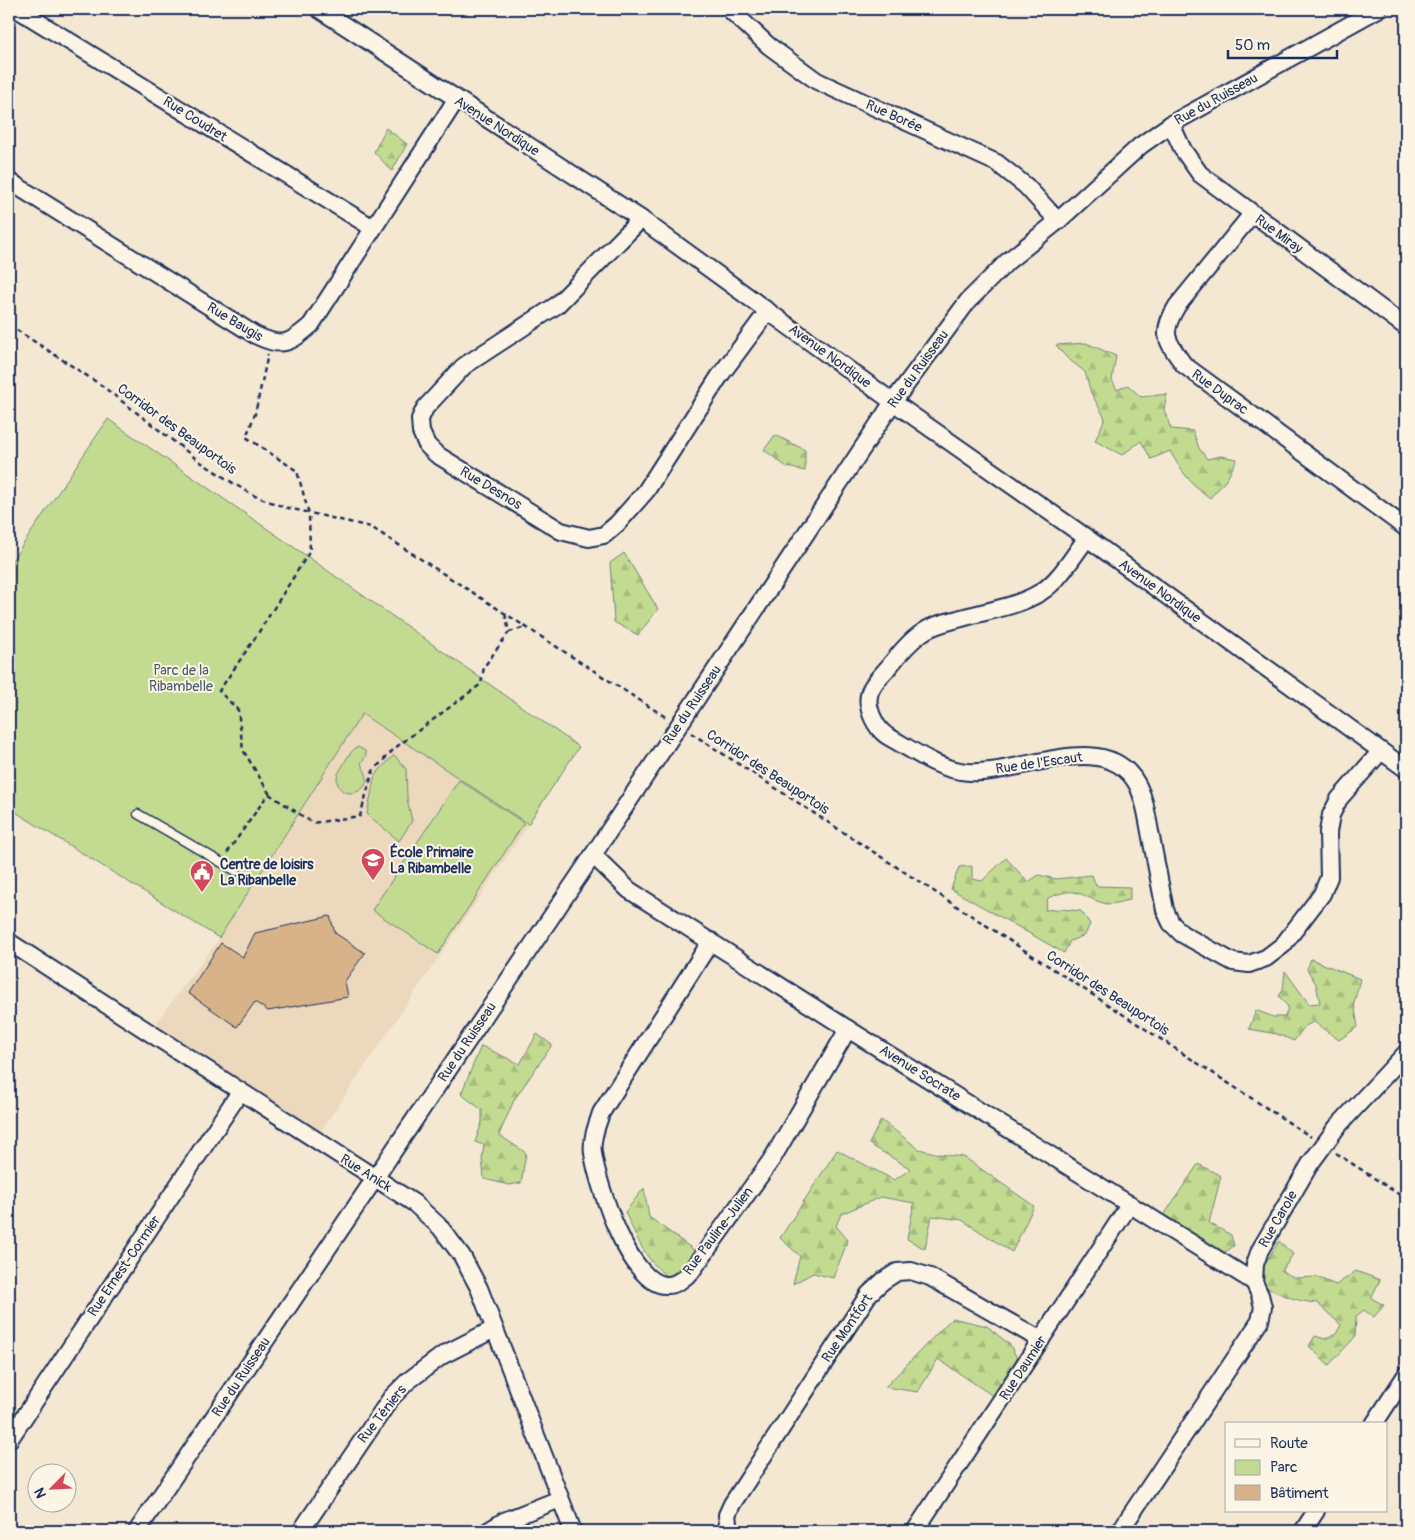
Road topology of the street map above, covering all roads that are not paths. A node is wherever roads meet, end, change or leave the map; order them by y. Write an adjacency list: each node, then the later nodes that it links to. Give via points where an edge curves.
1 (17, 9): 11 (street, Rue Coudret)
2 (319, 9): 5 (street, Avenue Nordique)
3 (729, 9): 10 (street, Rue Borée, via 769,46 817,82 997,162 1026,186)
4 (1378, 9): 6 (street, Rue du Ruisseau)
5 (456, 100): 9 (street, Avenue Nordique); 11 (street, Rue Baugis)
6 (1171, 124): 8 (street, Rue Miray, via 1183,150 1200,174); 10 (street, Rue du Ruisseau, via 1140,146)
7 (9, 181): 11 (street, Rue Baugis, via 255,336 272,343 296,338 311,325)
8 (1252, 214): 13 (street, Rue Miray); 15 (street, Rue Duprac, via 1172,313 1166,334 1172,348 1184,365)
9 (641, 219): 12 (street, Avenue Nordique); 12 (street, Rue Desnos, via 557,305 464,366 425,408 420,419 421,432 436,454 561,531 589,538 604,535 646,491 719,377)
10 (1058, 221): 14 (street, Rue du Ruisseau, via 1008,260 968,301)
11 (373, 228)
12 (768, 311): 14 (street, Avenue Nordique)
13 (1406, 327)
14 (894, 402): 16 (street, Avenue Nordique); 20 (street, Rue du Ruisseau)
15 (1406, 528)
16 (1087, 538): 17 (street, Avenue Nordique); 17 (street, Rue de l'Escaut, via 1054,582 1041,592 1025,600 937,625 910,642 872,686 868,699 870,712 885,735 960,772 980,772 1084,755 1105,758 1121,766 1137,783 1144,801 1165,910 1171,923 1182,934 1233,962 1249,964 1266,958 1283,945 1322,894 1330,877 1328,832 1331,815 1339,799)
17 (1381, 751): 18 (street, Avenue Nordique)
18 (1406, 769)
19 (138, 814): 21 (lane)
20 (593, 855): 23 (street, Avenue Socrate, via 630,890); 27 (street, Rue du Ruisseau)
21 (236, 871)
22 (9, 942): 26 (street, Rue Anick)
23 (711, 942): 24 (street, Avenue Socrate); 24 (street, Rue Pauline-Julien, via 601,1112 594,1132 593,1152 602,1193 628,1253 648,1279 669,1286 691,1272 772,1159)
24 (848, 1028): 28 (street, Avenue Socrate)
25 (1406, 1053): 29 (street, Rue Carole, via 1337,1127 1310,1164 1260,1250)
26 (240, 1092): 27 (street, Rue Anick); 34 (street, Rue Ernest-Cormier)
27 (375, 1179): 30 (street, Rue Anick, via 414,1203 440,1227 479,1288); 37 (street, Rue du Ruisseau)
28 (1130, 1204): 29 (street, Avenue Socrate); 31 (street, Rue Daumier)
29 (1254, 1282): 43 (street, Rue Carole, via 1262,1307 1260,1321)
30 (494, 1329): 35 (street, Rue Anick); 38 (street, Rue Téniers, via 443,1355 391,1398)
31 (1042, 1340): 41 (street, Rue Montfort, via 930,1277 911,1271 897,1272 882,1281 869,1294 838,1340 732,1504 727,1515); 42 (street, Rue Daumier)
32 (1406, 1375): 33 (street)
33 (1375, 1422)
34 (9, 1440)
35 (560, 1499): 39 (street, via 504,1521); 40 (street, Rue Anick)
36 (1315, 1512): 44 (street)
37 (137, 1531)
38 (300, 1531)
39 (488, 1531)
40 (573, 1531)
41 (728, 1531)
42 (916, 1531)
43 (1120, 1531)
44 (1303, 1531)

